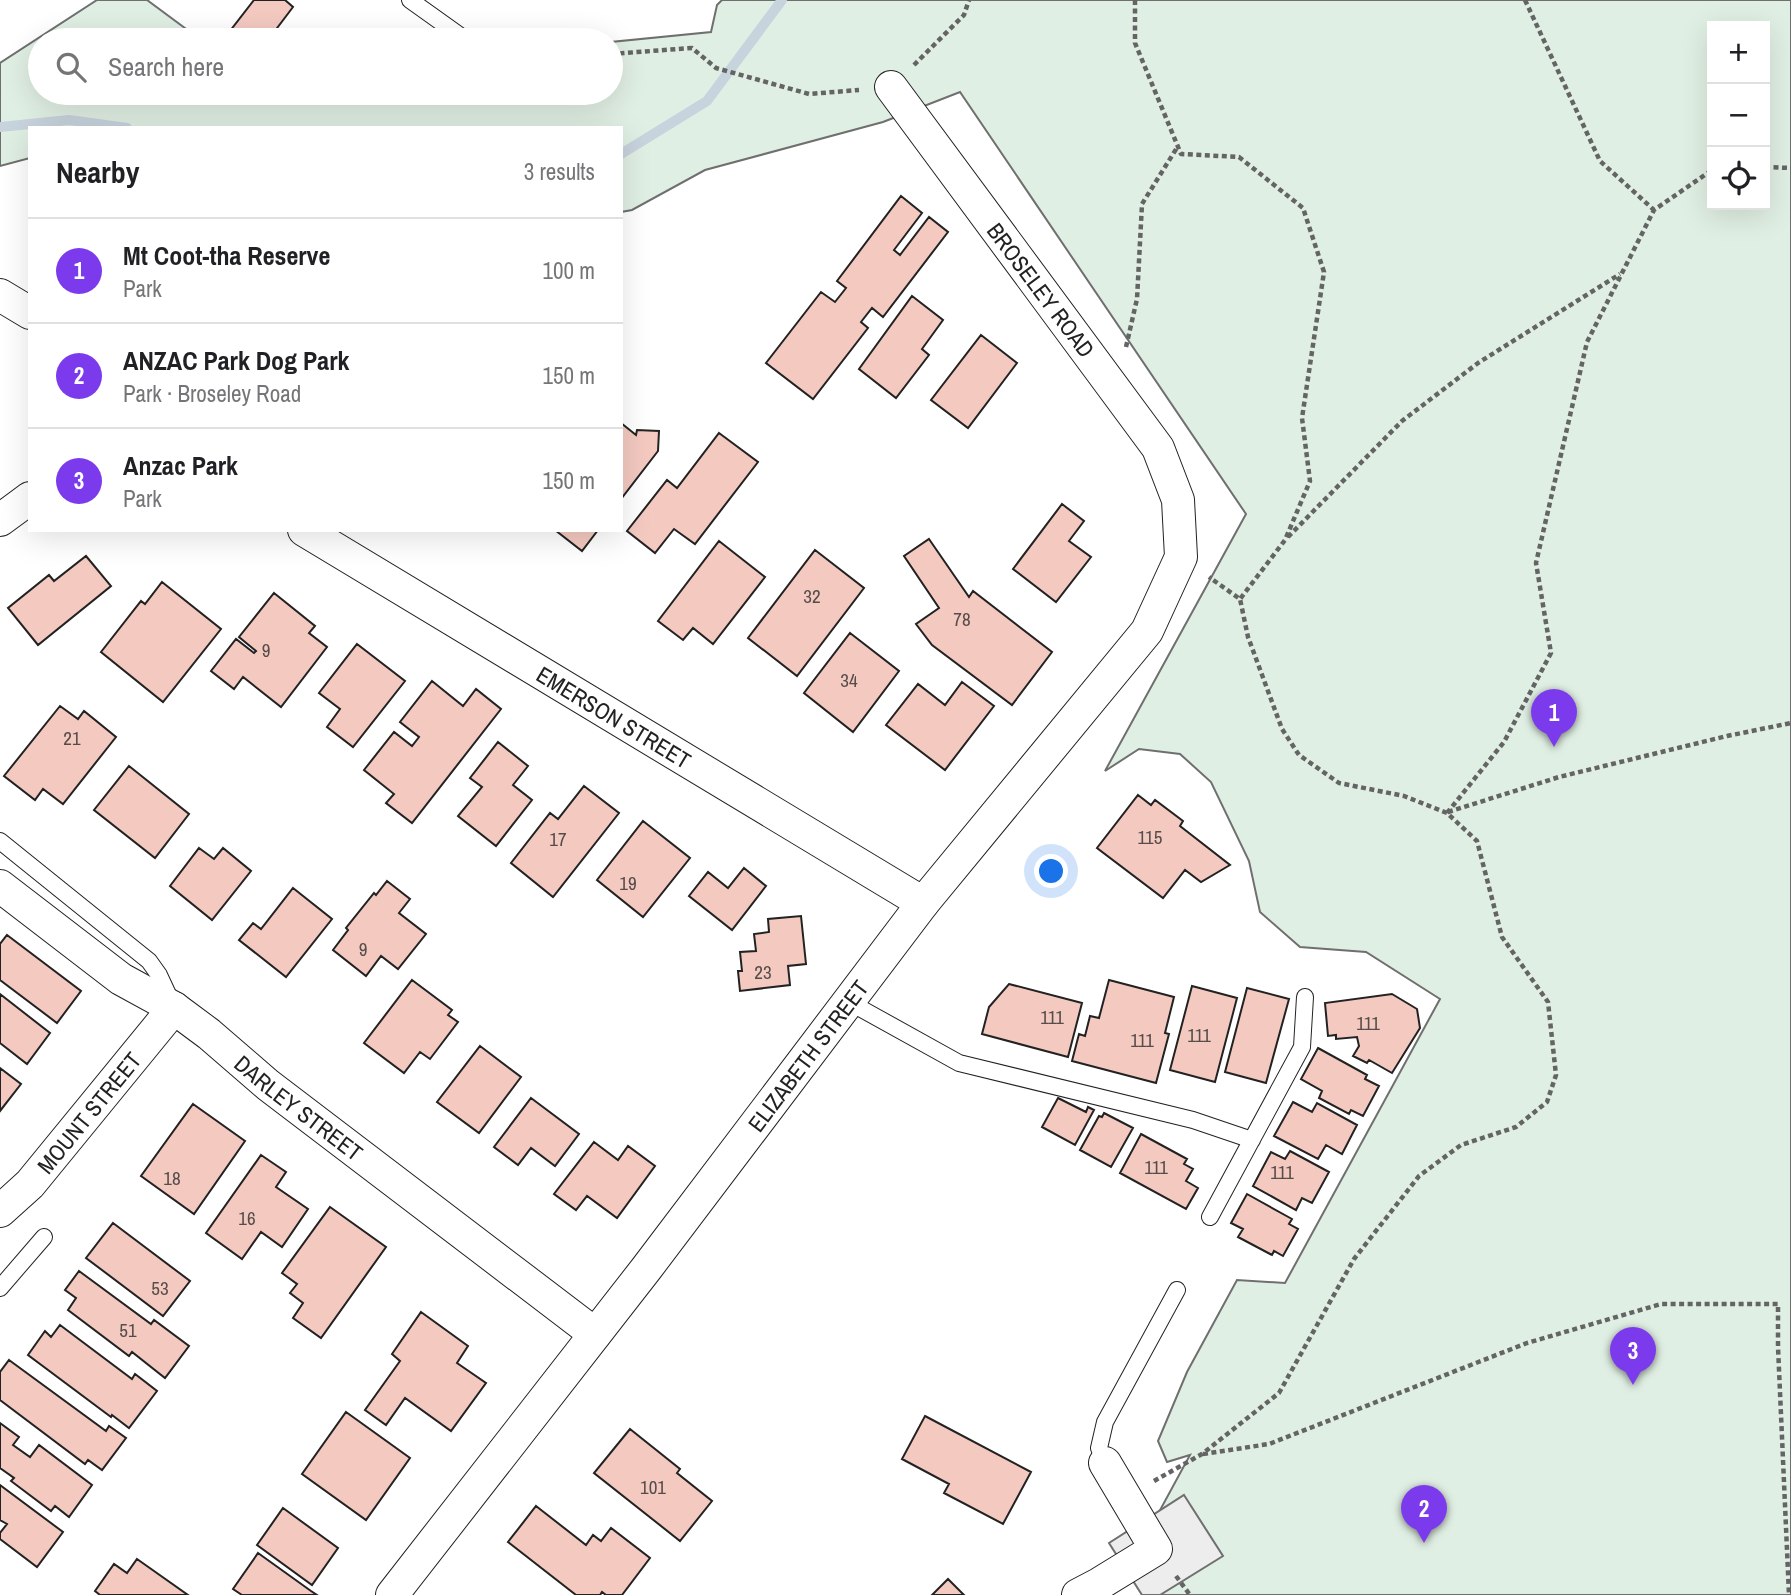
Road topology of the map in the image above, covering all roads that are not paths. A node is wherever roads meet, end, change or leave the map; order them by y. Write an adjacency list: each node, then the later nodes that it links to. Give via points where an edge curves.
1 (410, 0): 2 (lane)
2 (449, 28)
3 (891, 88): 5 (street, BROSELEY ROAD, via 1158,448)
4 (28, 499): 6 (street)
5 (1178, 500): 10 (street, ELIZABETH STREET, via 1181,557 1147,631)
6 (0, 520)
7 (307, 532): 10 (street, EMERSON STREET)
8 (0, 841): 13 (lane, via 149,961)
9 (0, 886): 13 (street, DARLEY STREET, via 121,979)
10 (923, 903): 12 (street, ELIZABETH STREET)
11 (1305, 997): 14 (lane, via 1301,1047)
12 (849, 1002): 14 (lane, via 960,1063 1193,1120); 20 (street, ELIZABETH STREET)
13 (174, 1009): 15 (street, MOUNT STREET, via 30,1184); 20 (street, DARLEY STREET)
14 (1252, 1140): 16 (lane)
15 (0, 1211)
16 (1210, 1217)
17 (38, 1239): 18 (lane)
18 (0, 1288)
19 (1177, 1290): 21 (lane, via 1105,1422 1100,1448)
20 (595, 1334): 22 (street, ELIZABETH STREET)
21 (1105, 1463): 23 (street, via 1156,1549)
22 (392, 1595)
23 (1078, 1595)

